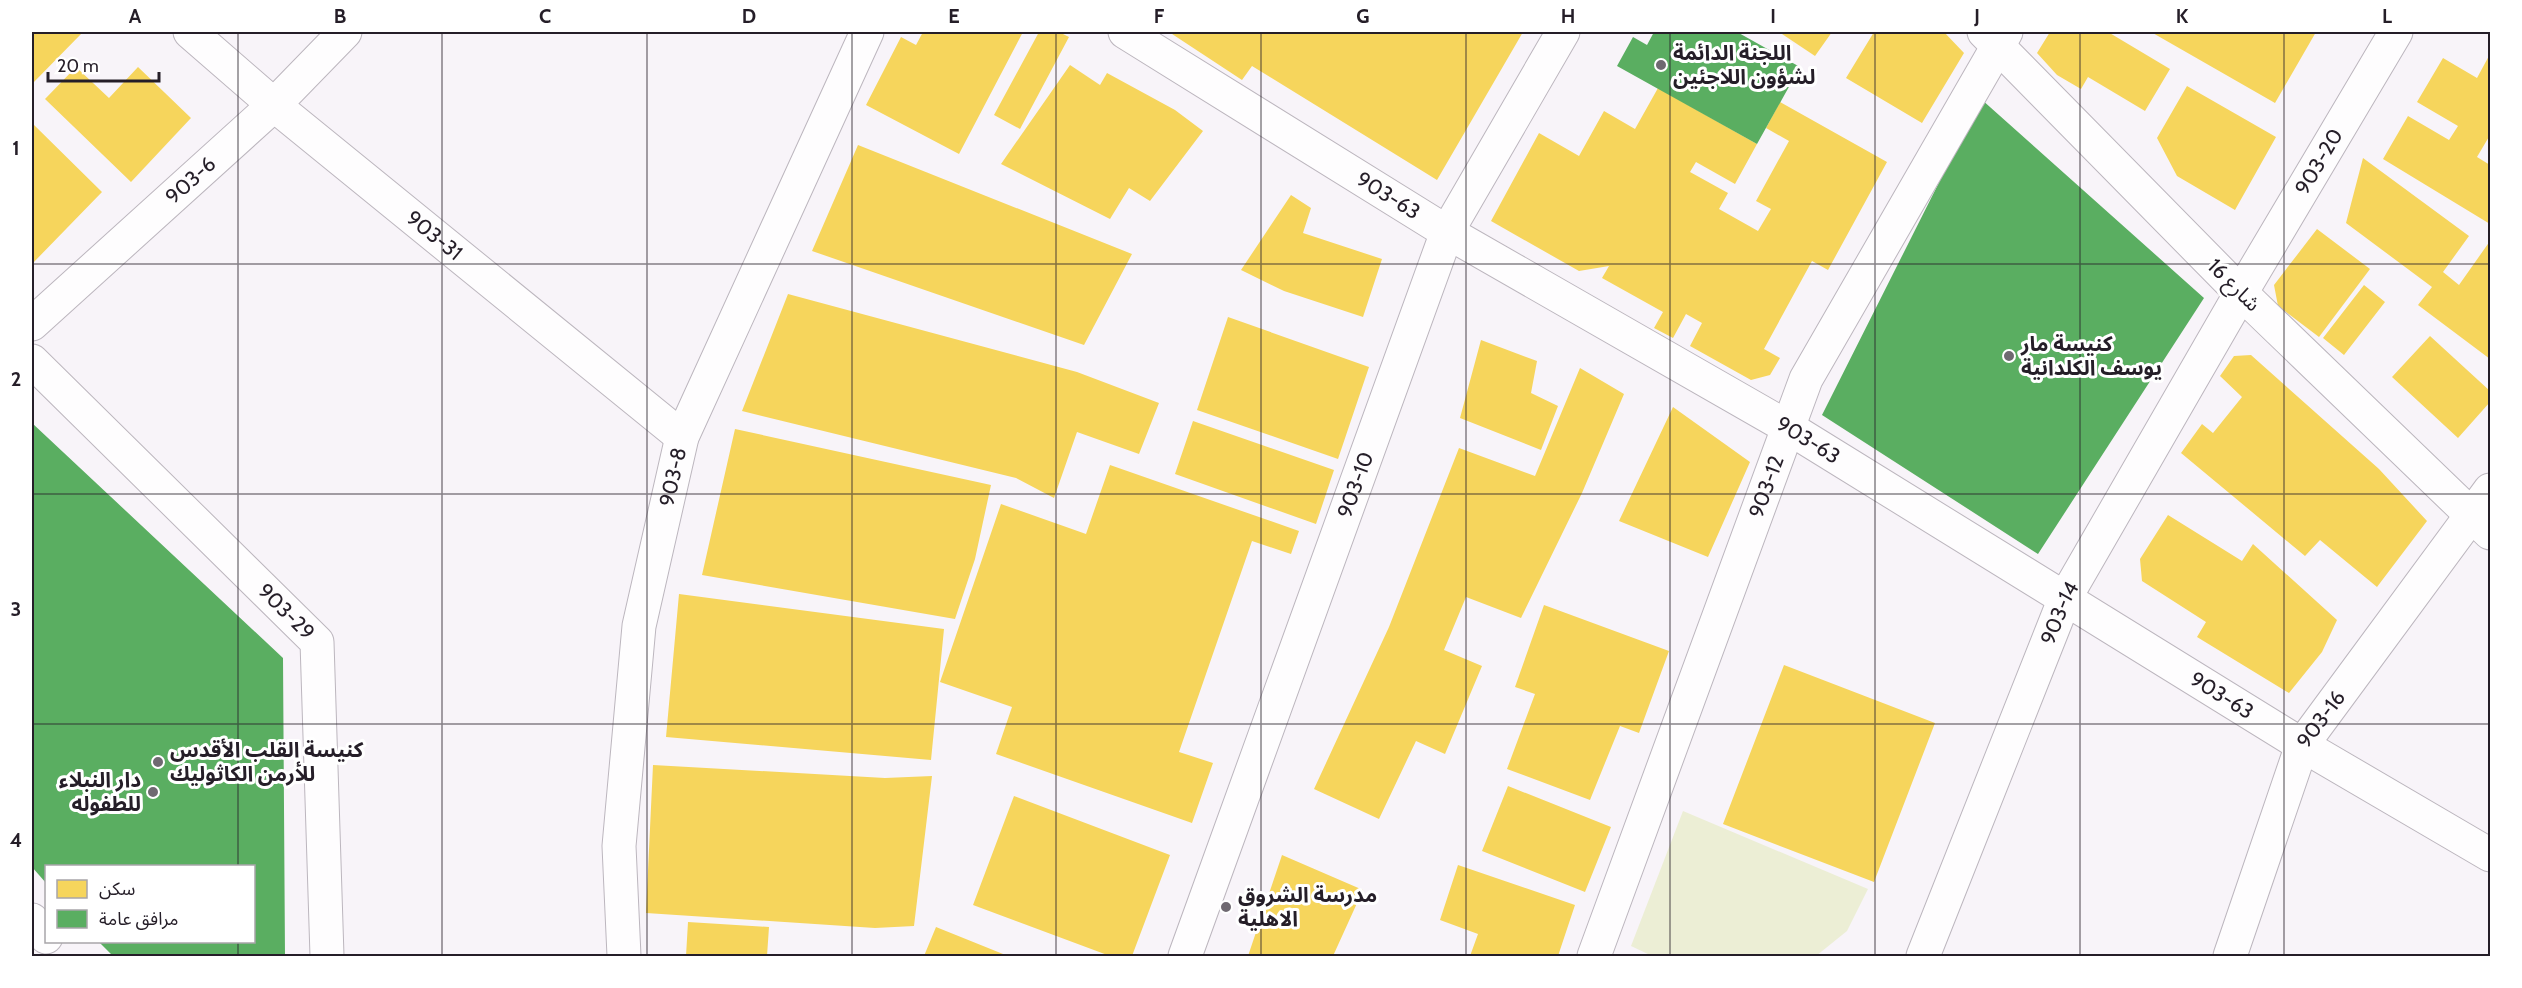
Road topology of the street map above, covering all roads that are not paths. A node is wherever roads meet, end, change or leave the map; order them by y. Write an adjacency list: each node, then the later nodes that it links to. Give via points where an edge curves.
1 (190, 32): 8 (street, 903-31)
2 (345, 32): 8 (street, 903-6)
3 (867, 32): 14 (street, 903-8)
4 (1125, 32): 9 (street, 903-63)
5 (1563, 32): 9 (street, 903-10)
6 (2396, 32): 10 (street, 903-20)
7 (1996, 36): 10 (street, شارع 16); 13 (street, 903-12, via 1806,379)
8 (274, 105): 11 (street, 903-6); 14 (street, 903-31)
9 (1447, 232): 13 (street, 903-63); 25 (street, 903-10)
10 (2241, 293): 15 (street, شارع 16); 16 (street, 903-14)
11 (32, 324)
12 (32, 361): 23 (street, 903-29, via 317,642)
13 (1789, 428): 16 (street, 903-63); 26 (street, 903-12)
14 (682, 436): 24 (street, 903-8, via 639,626 619,846)
15 (2484, 512): 17 (street, 903-16)
16 (2066, 598): 17 (street, 903-63); 27 (street, 903-14)
17 (2302, 745): 18 (street, 903-63); 28 (street, 903-16)
18 (2490, 855)
19 (32, 920): 20 (street)
20 (45, 936)
21 (52, 943): 22 (street)
22 (64, 957)
23 (327, 957)
24 (624, 957)
25 (1185, 957)
26 (1594, 957)
27 (1923, 957)
28 (2230, 957)

